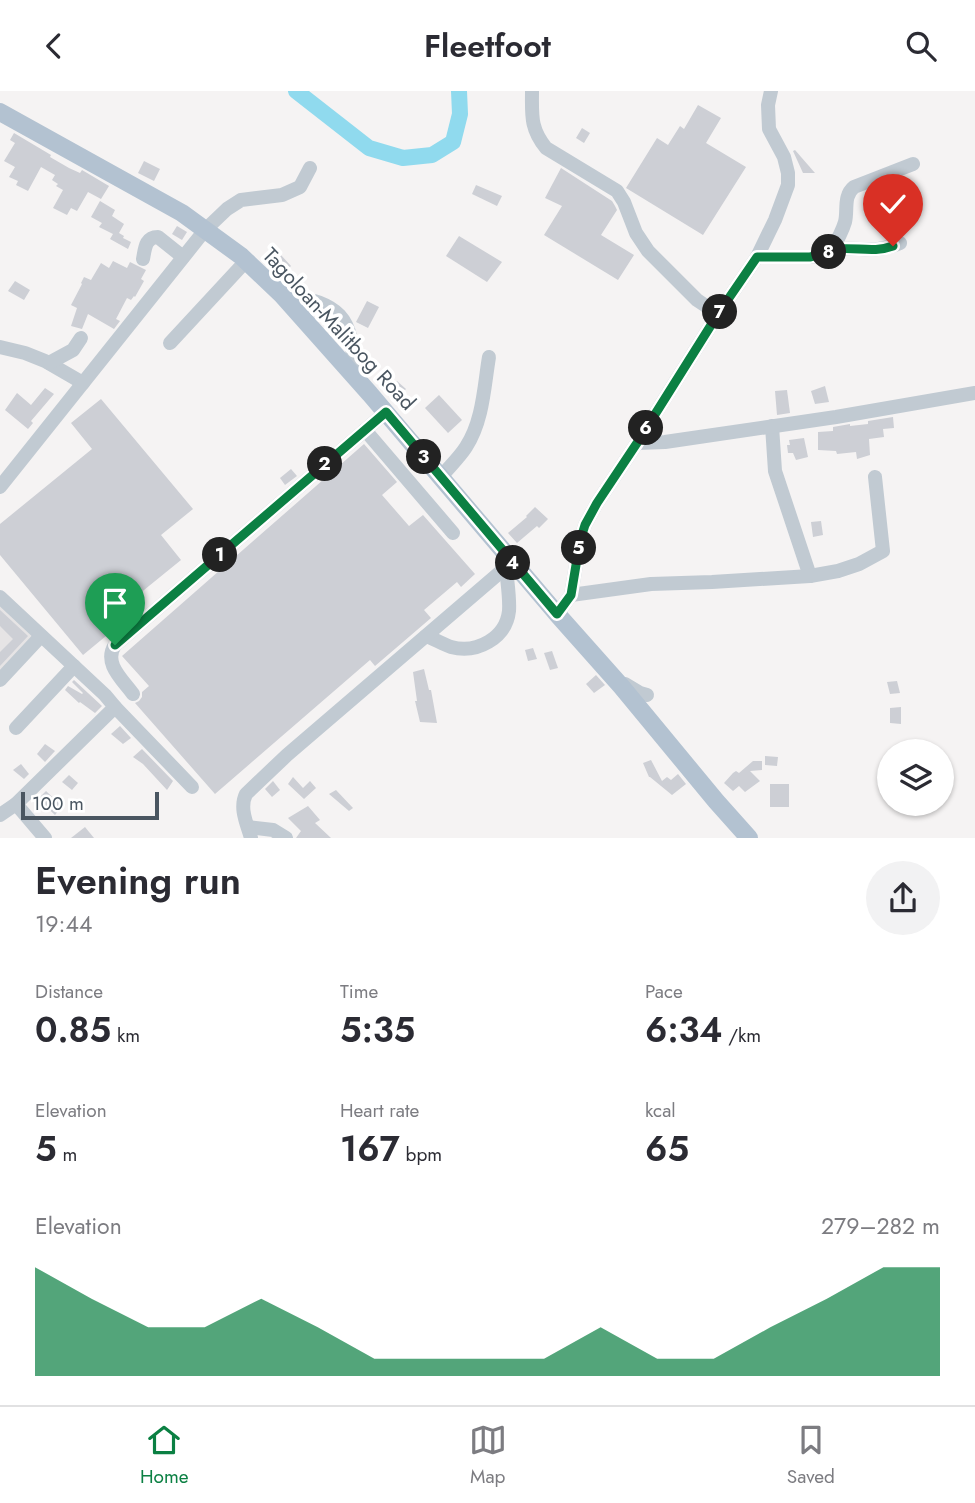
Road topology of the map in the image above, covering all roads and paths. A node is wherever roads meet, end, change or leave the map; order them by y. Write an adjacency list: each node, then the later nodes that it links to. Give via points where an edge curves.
1 (532, 91): 14 (street, via 532,125 538,139 617,191 648,251 697,300)
2 (771, 91): 10 (street, via 769,129 784,157 788,185)
3 (0, 112): 6 (main road, Tagoloan-Malitbog Road)
4 (913, 164): 8 (street, via 849,191 845,221)
5 (310, 169): 6 (street, via 300,187 241,201)
6 (205, 230): 9 (street); 12 (main road, Tagoloan-Malitbog Road)
7 (900, 243): 8 (street, via 886,249)
8 (832, 250): 10 (street, via 810,257)
9 (183, 257): 11 (street, via 153,237 147,241); 21 (street)
10 (757, 257): 14 (street)
11 (143, 259)
12 (246, 261): 13 (main road, Tagoloan-Malitbog Road); 16 (street)
13 (282, 295): 20 (main road, Tagoloan-Malitbog Road); 20 (street, via 319,301 336,310 352,340)
14 (718, 314): 26 (street)
15 (81, 338): 19 (street, via 73,350)
16 (170, 343)
17 (0, 347): 19 (street)
18 (489, 356): 27 (street, via 475,429)
19 (49, 363): 21 (street)
20 (352, 374): 23 (main road, Tagoloan-Malitbog Road)
21 (83, 383): 29 (street)
22 (975, 393): 24 (street)
23 (386, 412): 25 (street); 27 (main road, Tagoloan-Malitbog Road)
24 (772, 426): 26 (street); 32 (street, via 775,471)
25 (365, 430): 30 (street); 41 (street, via 115,645 110,660)
26 (637, 443): 33 (street, via 585,525)
27 (440, 477): 31 (main road, Tagoloan-Malitbog Road)
28 (875, 477): 32 (street, via 883,551 850,567)
29 (0, 487)
30 (453, 533)
31 (509, 564): 35 (main road, Tagoloan-Malitbog Road); 37 (street); 37 (street, via 509,611 506,625 494,640 473,648 453,647)
32 (810, 576): 33 (street, via 651,584)
33 (571, 595): 35 (street)
34 (0, 597): 36 (street)
35 (557, 614): 40 (main road, Tagoloan-Malitbog Road)
36 (41, 636): 38 (street); 39 (street)
37 (426, 636): 48 (street, via 246,794 243,801)
38 (74, 666): 43 (street); 44 (street)
39 (0, 680)
40 (621, 686): 42 (street); 51 (main road, Tagoloan-Malitbog Road)
41 (133, 694)
42 (647, 695)
43 (115, 707): 45 (street); 46 (street)
44 (16, 728)
45 (192, 787)
46 (16, 804): 47 (street); 49 (street)
47 (0, 815)
48 (249, 832): 50 (street, via 273,829)
49 (45, 838)
50 (286, 838)
51 (749, 838)

